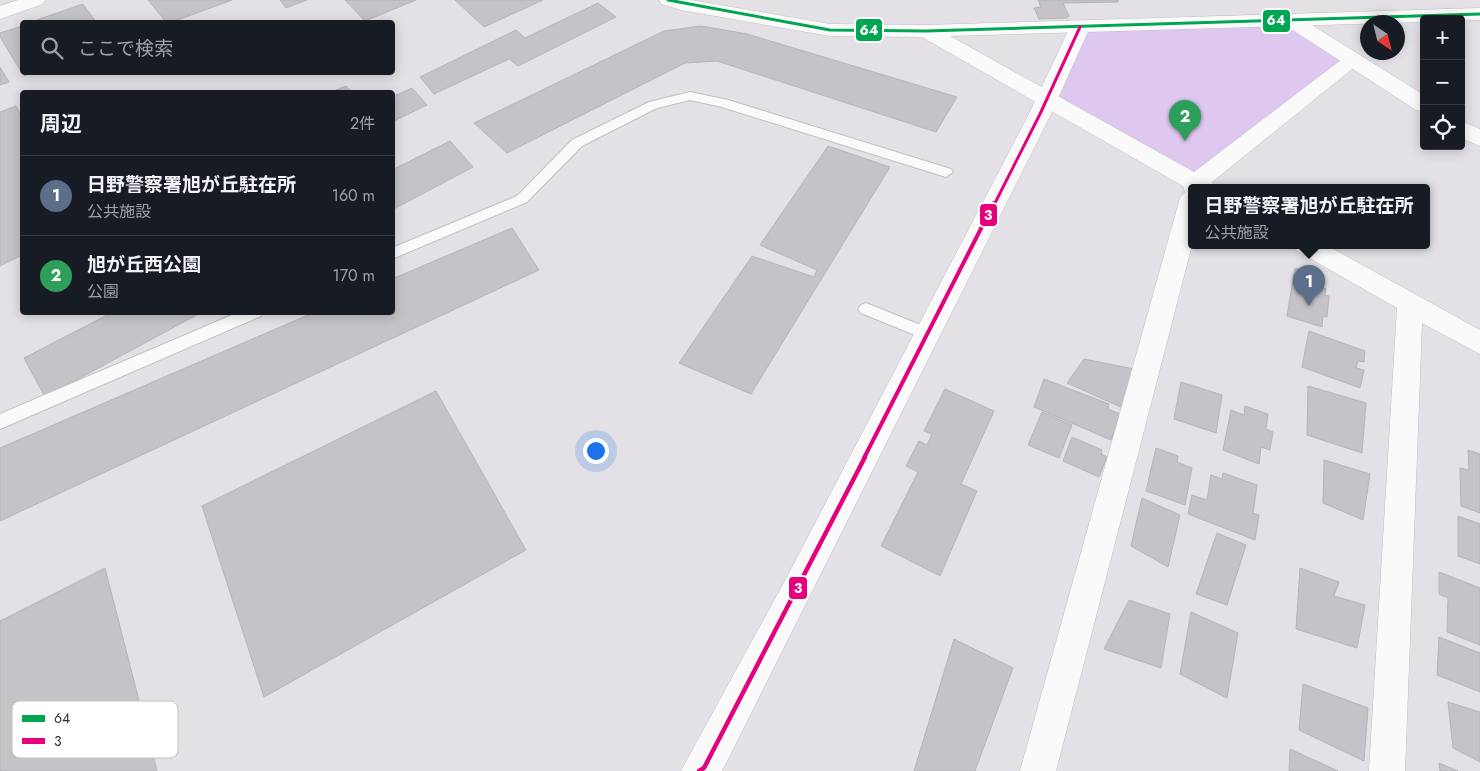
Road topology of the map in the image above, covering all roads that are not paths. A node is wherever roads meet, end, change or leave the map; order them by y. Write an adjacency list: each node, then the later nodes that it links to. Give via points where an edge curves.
1 (36, 0): 3 (street)
2 (668, 0): 7 (street, via 830,30)
3 (0, 13)
4 (1480, 14): 5 (street)
5 (1292, 21): 6 (street); 8 (street)
6 (1080, 27): 7 (street); 9 (street)
7 (926, 31): 9 (street)
8 (1352, 60): 10 (street); 15 (street)
9 (1048, 99): 14 (street); 22 (street)
10 (1420, 102)
11 (1465, 131): 12 (street)
12 (1480, 140)
13 (946, 172): 18 (lane, via 724,103 690,96 653,105 577,143 522,199)
14 (1188, 184)
15 (1202, 184)
16 (1188, 218): 26 (street)
17 (1313, 249): 19 (street)
18 (395, 253)
19 (1410, 303): 23 (street); 27 (street)
20 (866, 309): 22 (lane)
21 (249, 315): 24 (lane)
22 (927, 334): 25 (street)
23 (1480, 343)
24 (0, 422)
25 (704, 770)
26 (1038, 771)
27 (1387, 771)

